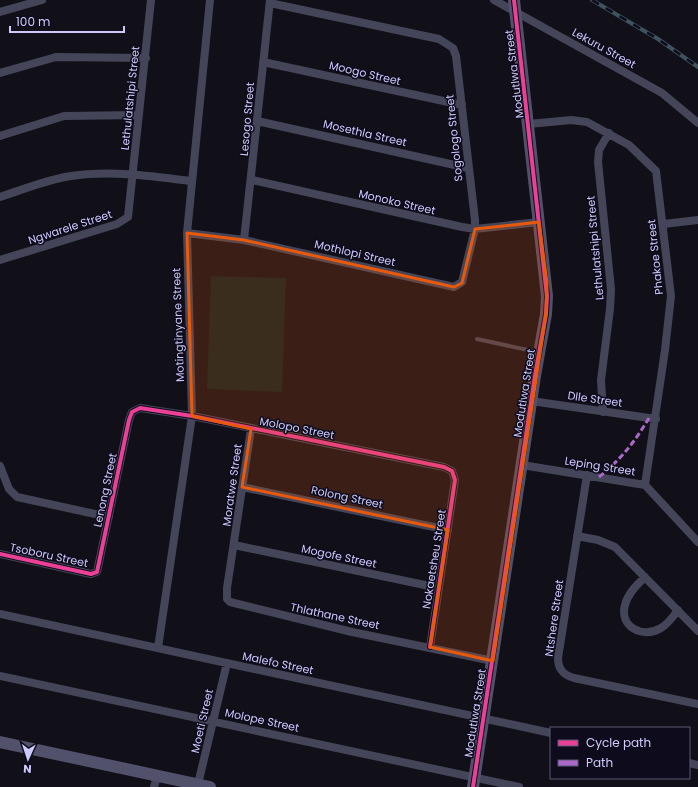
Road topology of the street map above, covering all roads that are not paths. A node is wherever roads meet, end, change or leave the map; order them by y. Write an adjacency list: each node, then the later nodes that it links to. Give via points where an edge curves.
1 (42, 0): 7 (street)
2 (151, 0): 9 (street, Lethulatshipi Street)
3 (210, 0): 22 (street, Motingtinyane Street)
4 (494, 0): 8 (street, Lekuru Street)
5 (514, 0): 8 (street, Modutlwa Street)
6 (270, 1): 10 (street, Lesogo Street); 12 (street, Sogologo Street, via 444,41 451,45 456,56)
7 (0, 12)
8 (515, 13): 15 (street, Lekuru Street, via 662,93); 16 (street, Modutlwa Street)
9 (146, 58): 11 (street, via 56,57); 13 (street, Lethulatshipi Street)
10 (263, 62): 12 (street, Moogo Street); 14 (street, Lesogo Street)
11 (0, 73)
12 (462, 105): 19 (street, Sogologo Street)
13 (139, 115): 18 (street, via 64,116); 20 (street, Lethulatshipi Street)
14 (258, 121): 19 (street, Mosethla Street); 21 (street, Lesogo Street)
15 (698, 123)
16 (529, 124): 17 (street, Phakoe Street, via 579,120); 25 (street, Modutlwa Street)
17 (609, 132): 26 (street, Phakoe Street, via 629,145 655,168); 35 (street, Lethulatshipi Street, via 599,150 598,162 611,289 601,380)
18 (0, 136)
19 (468, 168): 27 (street, Sogologo Street)
20 (133, 175): 22 (street); 23 (street, via 71,176); 30 (street, Ngwarele Street, via 129,214 124,220)
21 (252, 180): 27 (street, Monoko Street, via 441,224); 29 (street, Lesogo Street)
22 (191, 181): 28 (street, Motingtinyane Street)
23 (0, 197)
24 (698, 220): 26 (street)
25 (540, 222): 27 (street, Monoko Street); 32 (street, Modutlwa Street, via 547,290)
26 (664, 224): 37 (street, Phakoe Street, via 670,304)
27 (475, 229): 29 (street, Mothlopi Street, via 462,282 454,287)
28 (187, 233): 29 (street, Mothlopi Street); 36 (street, Motingtinyane Street)
29 (244, 240)
30 (0, 260)
31 (477, 339): 32 (lane)
32 (540, 352): 33 (street, Modutlwa Street)
33 (531, 401): 35 (street, Dlle Street); 39 (street, Modutlwa Street)
34 (134, 411): 36 (street, Molopo Street, via 147,408); 45 (street, Lenong Street, via 129,420)
35 (603, 412): 37 (street, Dlle Street)
36 (192, 416): 38 (street, Molopo Street); 58 (street, Motingtinyane Street)
37 (656, 419): 43 (street, Phakoe Street)
38 (251, 428): 41 (street, Molopo Street, via 444,467); 44 (street, Moratwe Street)
39 (522, 465): 42 (street, Leping Street); 59 (street, Modutlwa Street)
40 (0, 466): 45 (street, via 9,489 17,497)
41 (454, 474): 46 (street, Nokaetsheu Street)
42 (587, 475): 43 (street, Leping Street); 47 (street, Ntshere Street)
43 (645, 485): 48 (street, Leping Street)
44 (242, 486): 46 (street, Rolong Street); 49 (street, Moratwe Street)
45 (109, 517): 51 (street, Lenong Street, via 99,567)
46 (448, 530): 53 (street, Nokaetsheu Street)
47 (577, 536): 52 (street, via 612,545); 62 (street, Ntshere Street, via 558,658 561,671 574,678)
48 (698, 542)
49 (234, 545): 53 (street, Mogofe Street); 57 (street, Thlathane Street, via 227,591 227,599 231,603 352,632)
50 (0, 554): 51 (street, Tsoboru Street)
51 (95, 573)
52 (645, 577): 54 (street); 54 (street, via 631,592 625,604 625,618 629,626 638,631 651,632 666,625)
53 (439, 588): 57 (street, Nokaetsheu Street)
54 (678, 610): 56 (street)
55 (0, 614): 58 (street, Malefo Street)
56 (698, 631)
57 (430, 647): 59 (street, Thlathane Street)
58 (158, 648): 60 (street, Malefo Street)
59 (492, 661): 63 (street, Modutlwa Street)
60 (227, 663): 63 (street, Malefo Street); 64 (street, Moeti Street)
61 (0, 676): 64 (street, Molope Street)
62 (698, 704)
63 (483, 718): 65 (street, Malefo Street); 68 (street, Modutlwa Street)
64 (213, 721): 68 (street, Molope Street); 69 (street, Moeti Street)
65 (550, 733)
66 (0, 742): 67 (street)
67 (156, 782): 69 (street)
68 (474, 782): 70 (street, Molope Street)
69 (204, 786)
70 (519, 787)

